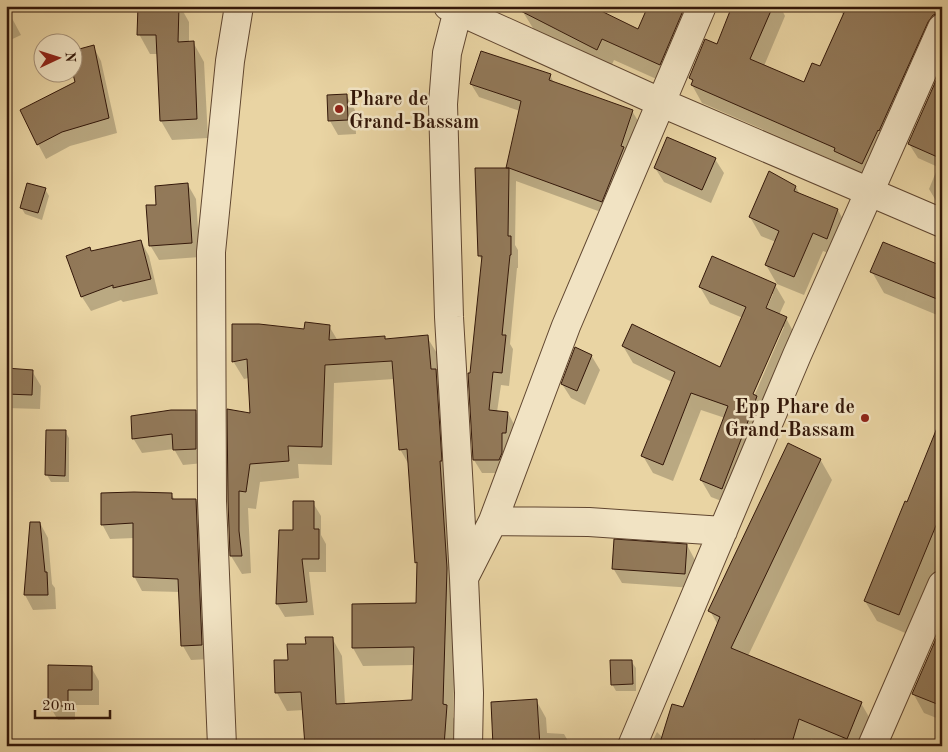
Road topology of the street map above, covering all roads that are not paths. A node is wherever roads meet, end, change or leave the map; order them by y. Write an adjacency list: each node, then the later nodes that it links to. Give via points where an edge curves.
1 (239, 6): 12 (street, via 230,61 211,252 212,501)
2 (702, 6): 5 (street)
3 (455, 8): 5 (street); 10 (street, via 443,104 449,317)
4 (942, 28): 6 (street)
5 (662, 103): 6 (street); 8 (street, via 566,326)
6 (869, 192): 7 (street); 9 (street)
7 (942, 223)
8 (493, 521): 9 (street, via 589,522); 10 (street)
9 (723, 531): 14 (street)
10 (464, 578): 13 (street)
11 (942, 585): 15 (street)
12 (222, 746)
13 (468, 746)
14 (632, 746)
15 (872, 746)

